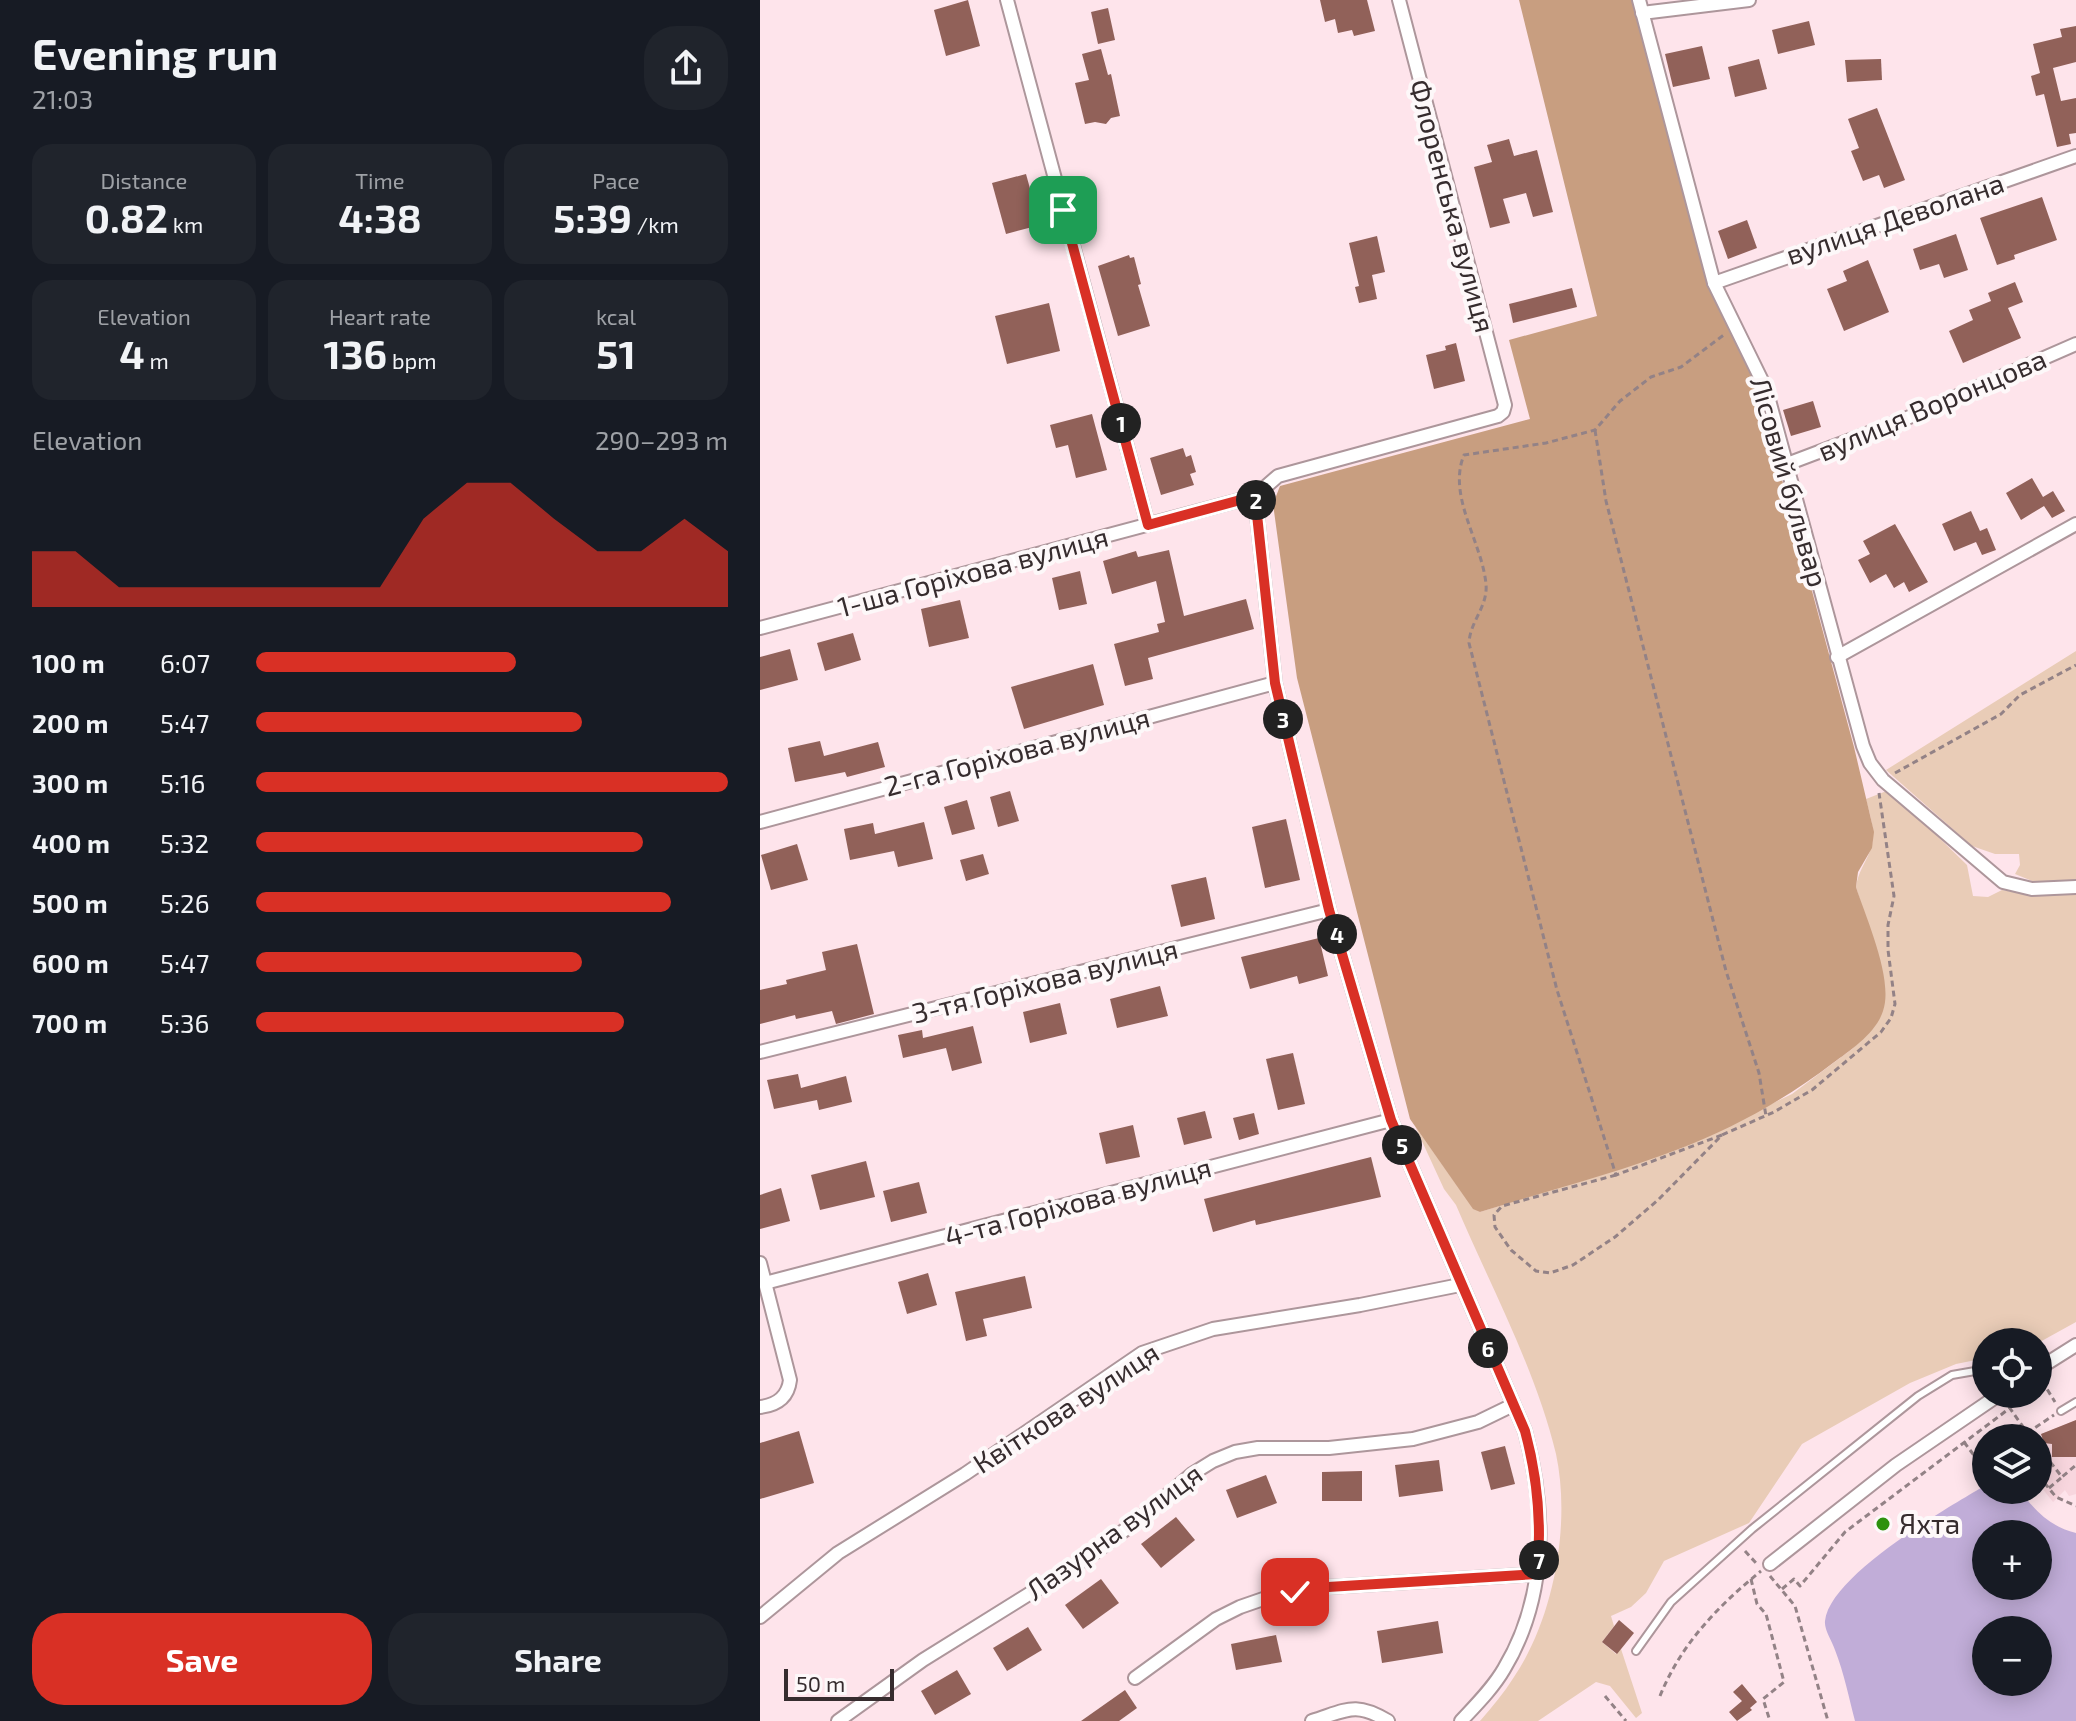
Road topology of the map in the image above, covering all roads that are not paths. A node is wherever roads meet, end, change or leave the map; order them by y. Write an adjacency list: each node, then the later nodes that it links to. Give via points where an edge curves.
1 (1007, 0): 12 (street)
2 (1399, 0): 8 (street, Флоренська вулиця)
3 (1749, 0): 4 (street)
4 (1640, 6): 6 (street, Лісовий бульвар)
5 (2076, 156): 6 (street, вулиця Деволана)
6 (1714, 283): 9 (street, Лісовий бульвар, via 1766,389)
7 (2076, 344): 9 (street, вулиця Воронцова)
8 (1503, 412): 10 (street, 1-ша Горіхова вулиця, via 1278,476)
9 (1787, 464): 14 (street, Лісовий бульвар)
10 (1255, 496): 12 (street, 1-ша Горіхова вулиця); 15 (street)
11 (2076, 524): 14 (street)
12 (1148, 525): 13 (street, 1-ша Горіхова вулиця)
13 (760, 628)
14 (1837, 657): 17 (street, Лісовий бульвар, via 1863,746 1883,780 2003,882 2032,889)
15 (1275, 683): 16 (street, 2-га Горіхова вулиця); 18 (street)
16 (760, 822)
17 (2074, 889)
18 (1329, 910): 19 (street, 3-тя Горіхова вулиця); 20 (street)
19 (760, 1052)
20 (1391, 1120): 22 (street, 4-та Горіхова вулиця); 23 (street)
21 (760, 1263): 22 (street)
22 (765, 1283): 29 (street, via 790,1380 778,1402)
23 (1460, 1285): 28 (street); 34 (street, Квіткова вулиця, via 1213,1329 1142,1353 838,1553)
24 (2076, 1345): 25 (street)
25 (2052, 1362)
26 (1972, 1372): 35 (lane, via 1938,1382 1752,1529 1671,1602)
27 (2076, 1402): 31 (lane)
28 (1513, 1405): 33 (street, via 1525,1431 1538,1495); 37 (street, Лазурна вулиця, via 1478,1422 1413,1439 1329,1448 1258,1448 1213,1461 1090,1556 923,1660)
29 (760, 1407)
30 (1979, 1408): 32 (street, via 1896,1465)
31 (2061, 1411)
32 (1770, 1564)
33 (1537, 1574): 36 (street, via 1328,1587 1266,1598 1216,1619); 40 (street, via 1527,1617 1503,1671)
34 (760, 1617)
35 (1636, 1651)
36 (1135, 1678)
37 (838, 1721)
38 (1312, 1721): 39 (street, via 1362,1708)
39 (1388, 1721)
40 (1461, 1721)

